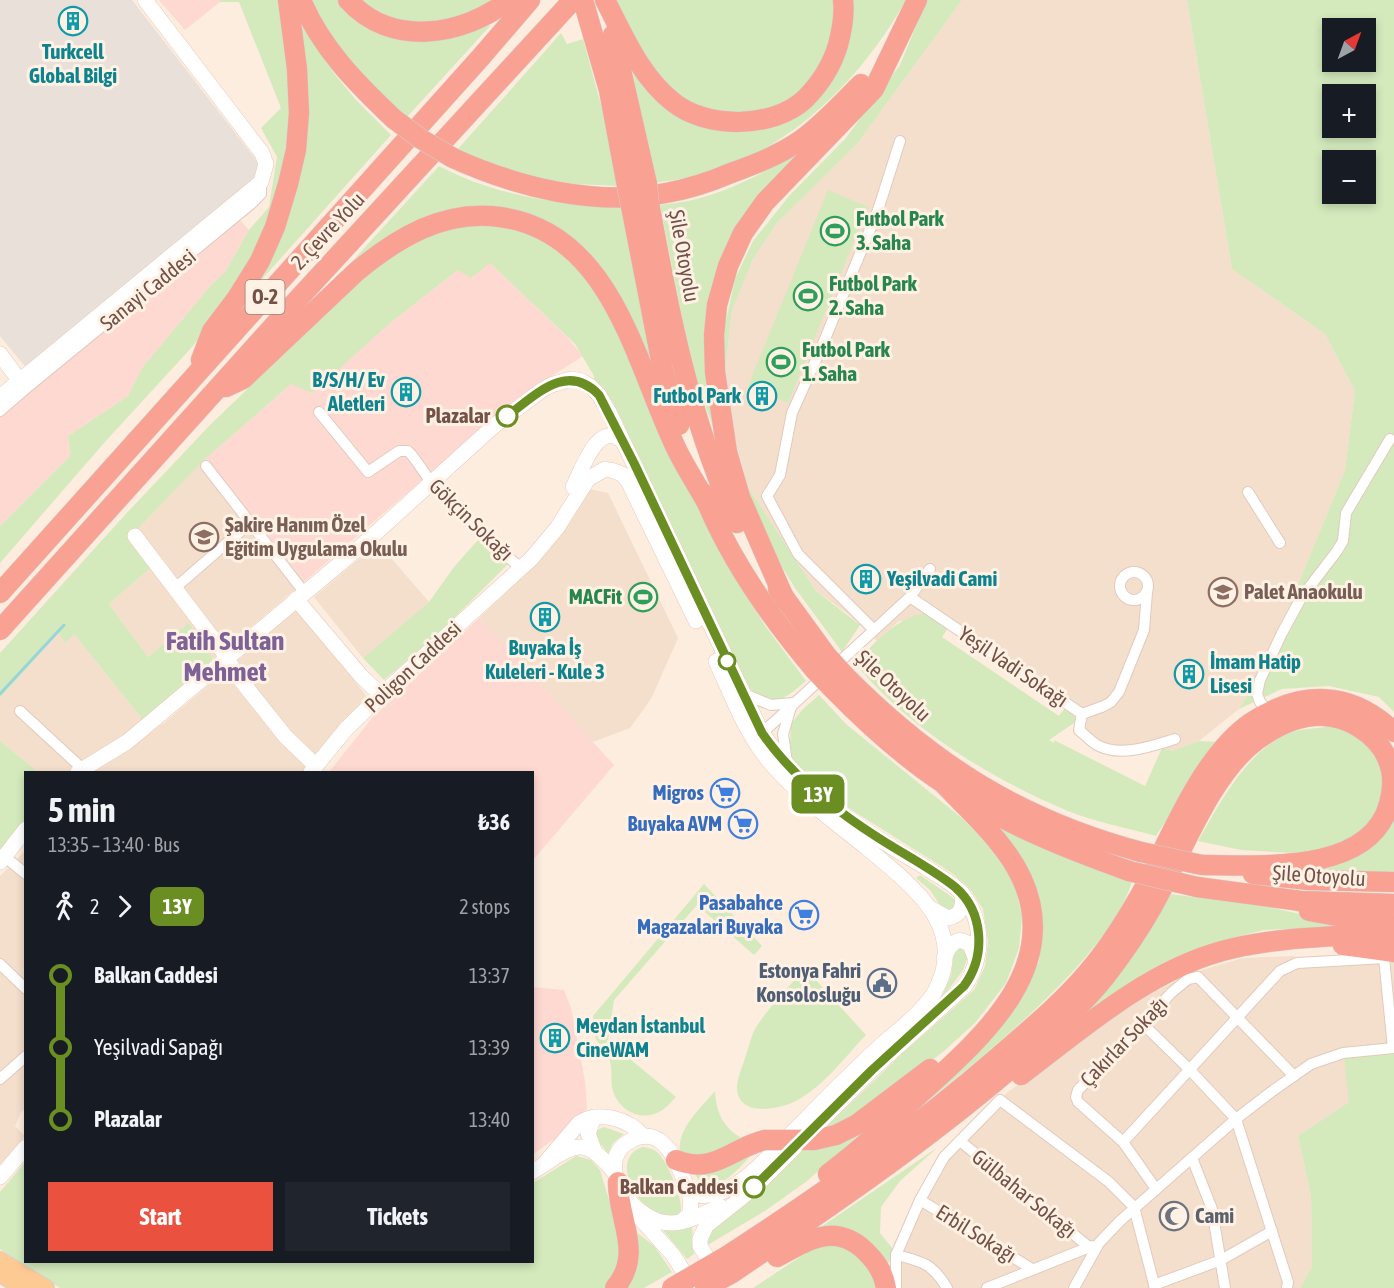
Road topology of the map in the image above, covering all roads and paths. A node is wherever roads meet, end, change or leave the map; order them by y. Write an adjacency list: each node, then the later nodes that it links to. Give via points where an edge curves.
1 (145, 0): 13 (street, via 262,153 266,164)
2 (288, 0): 16 (highway, via 299,113 288,184 276,227 260,261 213,331)
3 (301, 0): 11 (highway, bridge, via 332,55 355,82 421,139 482,171 555,191 594,196 664,194 769,159 802,139 871,75)
4 (348, 0): 5 (highway, via 362,13 387,26 432,32 469,24)
5 (509, 0)
6 (530, 0): 16 (highway, 2. Çevre Yolu / O-2)
7 (605, 0): 8 (highway, via 636,60 674,103 720,122 750,122 789,109 804,100 821,80 834,58 843,27); 14 (highway, Şile Otoyolu, via 623,71)
8 (843, 0)
9 (917, 0): 11 (highway)
10 (577, 6): 14 (highway, Şile Otoyolu, via 609,90); 18 (highway, 2. Çevre Yolu / O-2)
11 (898, 41): 41 (highway, via 874,88 765,202 743,233 728,266 717,306 715,372 727,452 740,497)
12 (900, 141): 43 (street, via 878,210 792,413 780,475 767,496 798,554)
13 (261, 182): 17 (street, Sanayi Caddesi); 17 (street, Sanayi Caddesi, via 261,194 251,204)
14 (639, 195): 30 (highway, Şile Otoyolu, via 663,370); 41 (highway, Şile Otoyolu, via 701,435 737,523)
15 (0, 354): 17 (street)
16 (195, 374): 38 (highway, 2. Çevre Yolu / O-2)
17 (21, 385): 20 (street, Sanayi Caddesi); 21 (street, Sanayi Caddesi)
18 (213, 393): 30 (highway, via 243,379 372,259 410,235 455,218 479,215 519,220 553,235 569,248 612,301 676,448); 42 (highway, 2. Çevre Yolu / O-2)
19 (599, 395): 24 (street, via 602,424); 25 (street); 28 (street, via 582,381 571,379 551,385)
20 (0, 397)
21 (0, 411)
22 (319, 412): 28 (street, Gökçin Sokağı, via 368,472 399,451 408,451)
23 (1390, 439): 51 (street, via 1346,513 1343,541 1301,598 1260,680 1257,694)
24 (596, 444): 25 (street, via 611,436 621,439); 27 (street, via 596,463); 34 (street, via 560,510)
25 (626, 446): 27 (street, via 624,463); 47 (street)
26 (206, 466): 31 (street)
27 (608, 470): 34 (street, via 588,479 579,504); 54 (street, via 622,474 628,481)
28 (427, 477): 34 (street, Gökçin Sokağı, via 482,535); 39 (street, via 368,540)
29 (1248, 492): 33 (street)
30 (707, 503): 45 (highway, Şile Otoyolu, via 779,626)
31 (250, 523): 36 (street); 39 (street)
32 (135, 536): 36 (street)
33 (1280, 543)
34 (520, 567): 48 (street, Poligon Caddesi)
35 (930, 569): 40 (street)
36 (175, 588): 44 (street)
37 (1147, 592): 52 (street, Yeşil Vadi Sokağı, via 1144,630 1119,692 1111,702)
38 (0, 593)
39 (300, 596): 44 (street); 48 (street, via 361,676)
40 (910, 597): 43 (street); 52 (street, Yeşil Vadi Sokağı)
41 (785, 600): 45 (highway, Şile Otoyolu)
42 (0, 630)
43 (874, 630): 49 (street)
44 (227, 657): 57 (street, via 235,673); 58 (street, via 127,742)
45 (820, 662): 46 (highway, bridge)
46 (839, 683): 59 (highway, Şile Otoyolu, via 897,749); 62 (highway, Şile Otoyolu, bridge, via 949,766 995,795 1095,839)
47 (744, 694): 49 (street, via 771,705); 54 (street)
48 (381, 695): 57 (street, Poligon Caddesi, via 346,729)
49 (793, 704): 54 (street); 56 (street, via 783,734)
50 (20, 711): 58 (street)
51 (1269, 711): 53 (highway, via 1306,699 1347,702); 105 (highway, via 1249,724 1213,762 1121,928 1072,989 944,1103)
52 (1082, 714): 55 (street, via 1078,730 1097,746 1118,751 1142,749)
53 (1394, 732)
54 (758, 736): 56 (street); 68 (street, via 770,763 794,787 909,883)
55 (1175, 739)
56 (788, 766): 66 (street, via 850,820)
57 (314, 769)
58 (82, 771)
59 (944, 784): 65 (highway, Şile Otoyolu, bridge, via 1055,843 1129,871); 77 (highway, via 1010,858 1031,910 1029,956)
60 (24, 832): 61 (street)
61 (3, 860): 63 (street)
62 (1202, 865): 64 (highway, Şile Otoyolu, via 1309,880); 88 (highway, via 1309,861 1356,847 1376,830 1388,808 1392,778 1388,759 1366,732 1349,720 1329,715 1286,722 1257,740 1214,790 1152,908 1102,980 1032,1050)
63 (24, 873)
64 (1394, 882)
65 (1230, 893): 67 (highway, Şile Otoyolu, via 1301,901); 69 (highway, via 1293,908)
66 (963, 894): 68 (street, via 960,913 955,917 948,918); 74 (street, via 976,918)
67 (1394, 904)
68 (930, 907): 73 (street, via 942,929)
69 (1394, 924)
70 (1394, 933): 71 (highway)
71 (1299, 939): 72 (highway); 88 (highway, via 1232,948 1169,971 1112,1007 969,1114)
72 (1391, 956): 78 (street, via 1297,963 1280,971); 80 (street)
73 (944, 958): 74 (street, via 954,942 960,940 970,944); 100 (street, via 939,982 928,1002 748,1176 716,1195 704,1197)
74 (977, 962): 98 (street, via 964,986)
75 (2, 971): 76 (street)
76 (24, 988)
77 (1006, 1006): 94 (highway, bridge, via 916,1080 856,1125 836,1135 814,1140 765,1140 709,1164 690,1165); 105 (highway, via 964,1054 804,1193)
78 (1237, 1018): 79 (street, Çakırlar Sokağı, via 1198,977 1188,979 1171,993); 82 (street); 83 (street)
79 (1143, 1024): 82 (street); 90 (street, Çakırlar Sokağı, via 1078,1090 1076,1097)
80 (1393, 1048): 83 (street, via 1343,1053 1311,1064)
81 (24, 1058): 84 (street)
82 (1190, 1069): 86 (street); 90 (street)
83 (1294, 1076): 86 (street)
84 (0, 1079)
85 (594, 1117): 87 (street, via 618,1120); 92 (street, via 588,1133); 95 (street, via 579,1123)
86 (1236, 1119): 93 (street); 106 (street)
87 (643, 1136): 94 (street, via 664,1143); 97 (street, via 621,1149 614,1164)
88 (928, 1136): 112 (highway, via 825,1210)
89 (960, 1141): 102 (street, via 944,1157); 103 (street, via 1000,1100 1109,1182); 107 (street, Gülbahar Sokağı)
90 (1123, 1142): 99 (street, Çakırlar Sokağı)
91 (24, 1149): 96 (street)
92 (594, 1150): 95 (street, via 568,1148); 97 (street)
93 (1192, 1158): 99 (street); 110 (street, via 1212,1209)
94 (676, 1160): 100 (street)
95 (539, 1167)
96 (1, 1175)
97 (616, 1177): 101 (street); 118 (highway, via 630,1252 623,1279)
98 (754, 1187): 104 (street, via 705,1214); 112 (street, via 710,1222 700,1239 703,1252 717,1273)
99 (1156, 1189): 103 (street)
100 (689, 1192): 104 (street, via 691,1209)
101 (628, 1200): 104 (street, via 657,1221); 120 (street, via 634,1212 674,1255)
102 (920, 1200): 108 (street); 111 (street, Erbil Sokağı)
103 (1134, 1207): 107 (street); 115 (street)
104 (681, 1222)
105 (777, 1224): 112 (highway)
106 (1272, 1231): 110 (street); 114 (street)
107 (1094, 1245): 111 (street); 126 (street)
108 (896, 1255): 123 (street); 124 (street, via 924,1262 936,1271)
109 (0, 1260): 117 (main road)
110 (1221, 1260): 115 (street); 127 (street)
111 (1032, 1269): 125 (street)
112 (727, 1272): 119 (highway, bridge); 121 (highway, bridge); 122 (highway, via 751,1269 811,1239 833,1235 864,1249 880,1270)
113 (0, 1274): 116 (main road)
114 (1287, 1285)
115 (1154, 1286)
116 (23, 1288)
117 (46, 1288)
118 (615, 1288)
119 (672, 1288)
120 (694, 1288)
121 (705, 1288)
122 (886, 1288)
123 (896, 1288)
124 (947, 1288)
125 (987, 1288)
126 (1074, 1288)
127 (1225, 1288)

